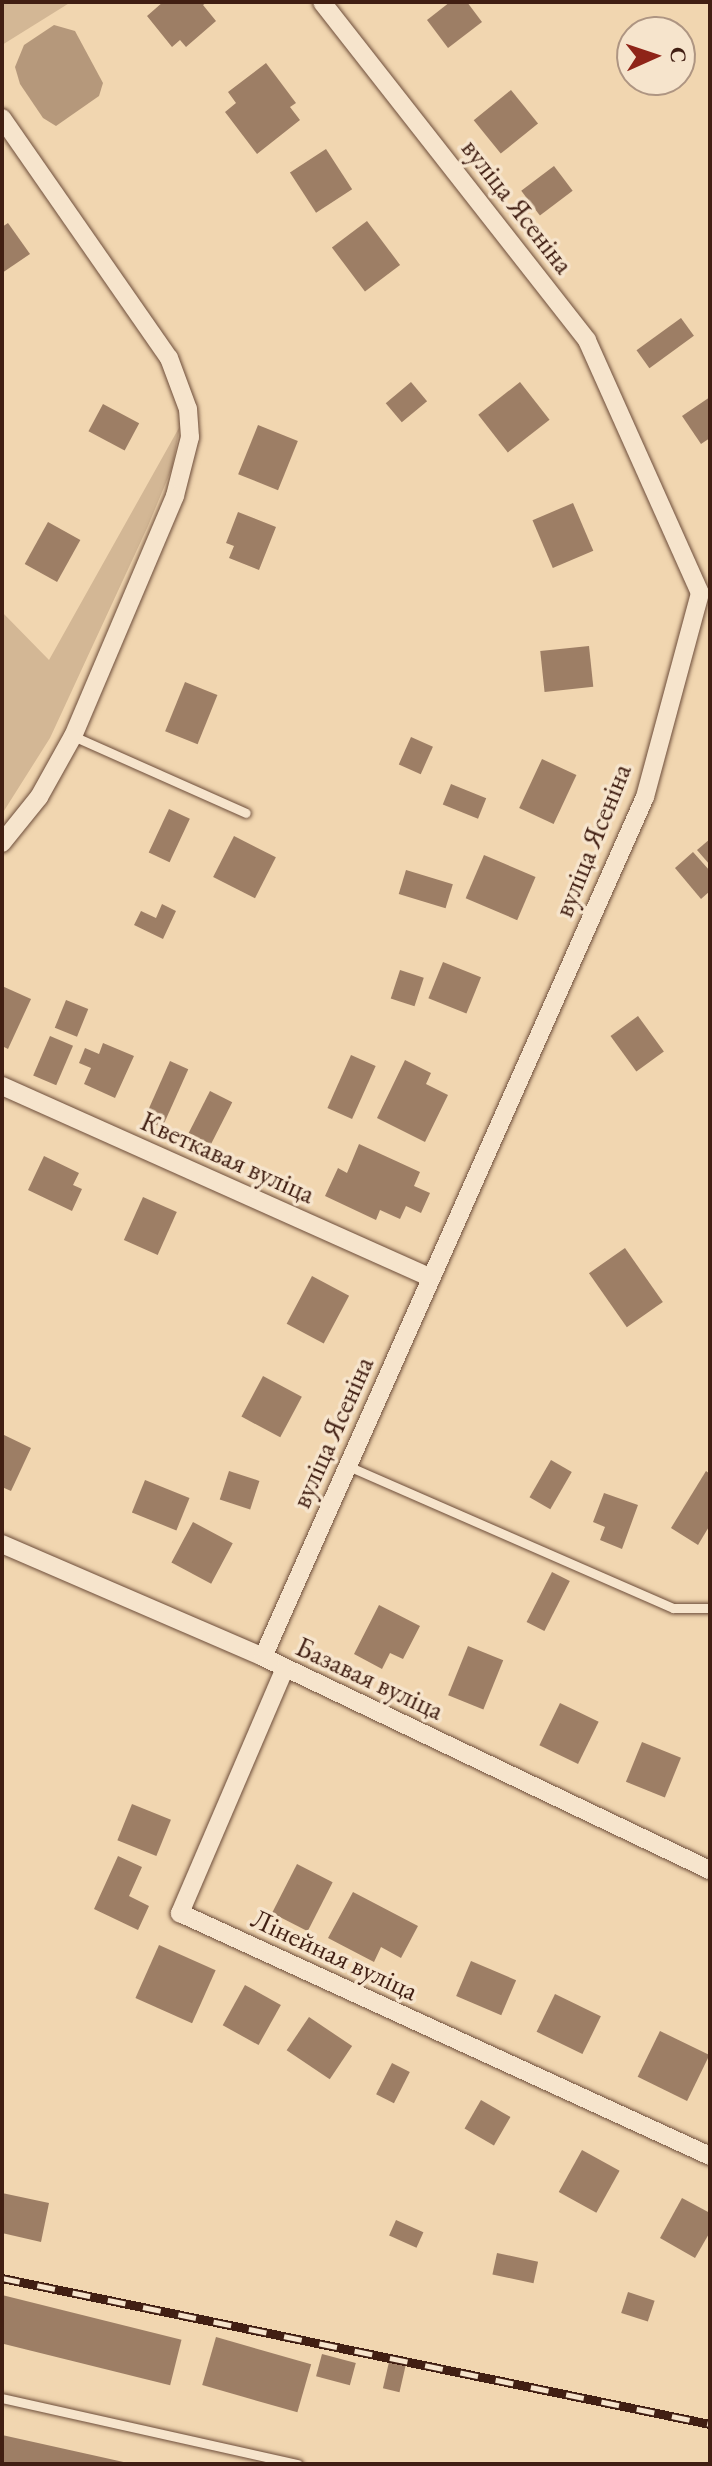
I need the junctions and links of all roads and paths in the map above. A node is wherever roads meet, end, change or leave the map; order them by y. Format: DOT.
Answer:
graph roads {
  1 [pos="322,2"];
  2 [pos="2,118"];
  3 [pos="73,736"];
  4 [pos="246,813"];
  5 [pos="2,843"];
  6 [pos="2,1086"];
  7 [pos="431,1278"];
  8 [pos="348,1466"];
  9 [pos="2,1544"];
  10 [pos="710,1608"];
  11 [pos="263,1657"];
  12 [pos="285,1668"];
  13 [pos="710,1870"];
  14 [pos="710,2156"];
  15 [pos="2,2398"];
  16 [pos="298,2464"];
  1 -- 7 [label="street, вуліца Ясеніна"];
  2 -- 3 [label="street"];
  3 -- 4 [label="lane"];
  3 -- 5 [label="street"];
  6 -- 7 [label="street, Кветкавая вуліца"];
  7 -- 8 [label="street, вуліца Ясеніна"];
  8 -- 10 [label="lane"];
  8 -- 11 [label="street, вуліца Ясеніна"];
  9 -- 11 [label="street, Базавая вуліца"];
  11 -- 12 [label="street, Базавая вуліца"];
  12 -- 13 [label="street, Базавая вуліца"];
  12 -- 14 [label="street, Лінейная вуліца"];
  15 -- 16 [label="lane"];
}
